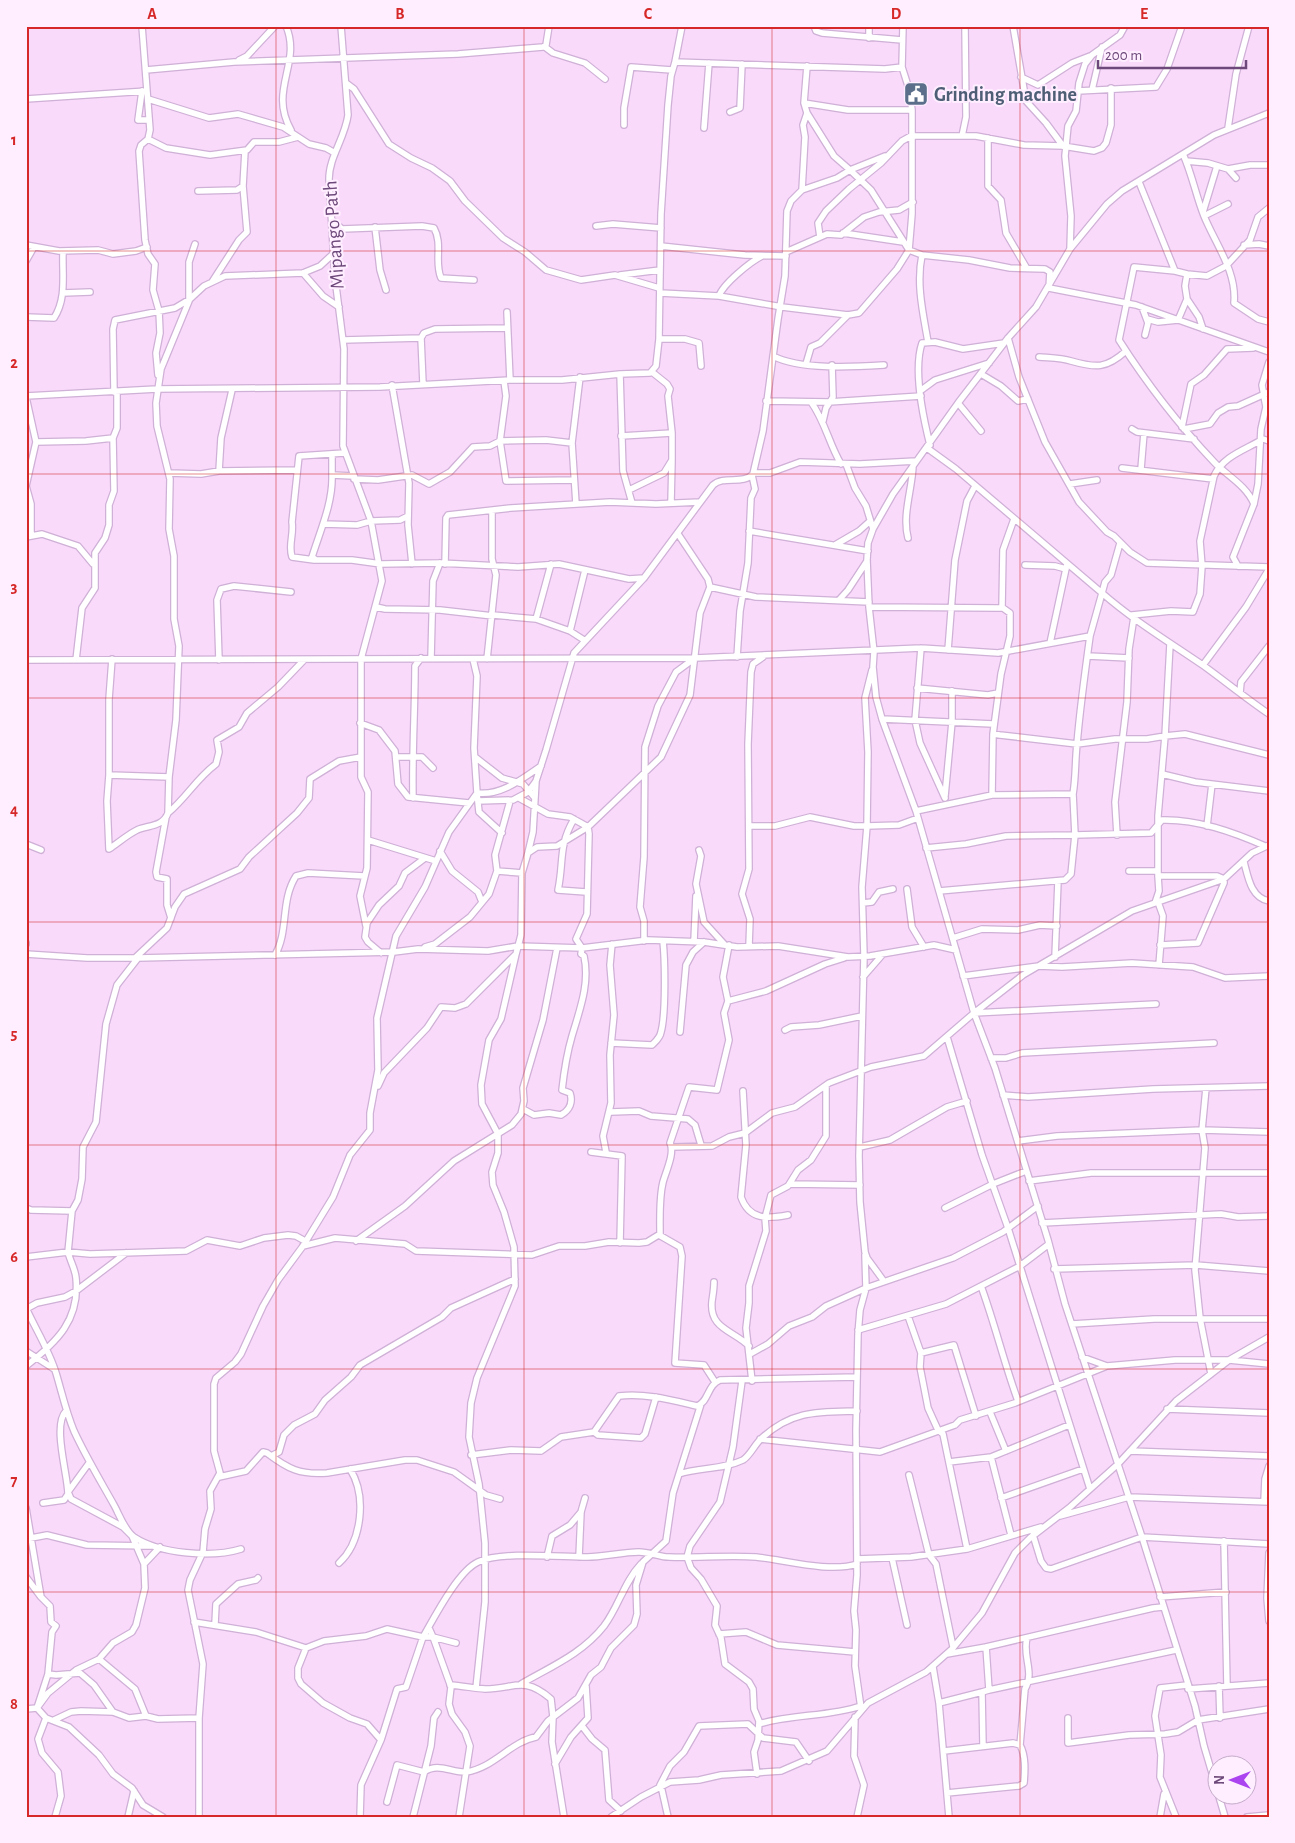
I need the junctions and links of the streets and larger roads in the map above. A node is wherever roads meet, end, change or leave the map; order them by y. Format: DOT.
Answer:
graph roads {
  1 [pos="142,26"];
  2 [pos="275,26"];
  3 [pos="286,26"];
  4 [pos="340,26"];
  5 [pos="549,26"];
  6 [pos="682,26"];
  7 [pos="814,26"];
  8 [pos="870,26"];
  9 [pos="903,26"];
  10 [pos="965,26"];
  11 [pos="1013,26"];
  12 [pos="1126,26"];
  13 [pos="1249,26"];
  14 [pos="1180,27"];
  15 [pos="869,38"];
  16 [pos="902,40"];
  17 [pos="545,47"];
  18 [pos="1102,47"];
  19 [pos="1092,55"];
  20 [pos="342,57"];
  21 [pos="291,60"];
  22 [pos="234,62"];
  23 [pos="675,62"];
  24 [pos="709,63"];
  25 [pos="742,64"];
  26 [pos="807,66"];
  27 [pos="902,67"];
  28 [pos="146,70"];
  29 [pos="672,70"];
  30 [pos="1021,77"];
  31 [pos="605,79"];
  32 [pos="346,84"];
  33 [pos="1111,88"];
  34 [pos="1092,90"];
  35 [pos="144,91"];
  36 [pos="1078,91"];
  37 [pos="26,99"];
  38 [pos="148,99"];
  39 [pos="804,103"];
  40 [pos="912,110"];
  41 [pos="730,112"];
  42 [pos="807,113"];
  43 [pos="1269,113"];
  44 [pos="148,120"];
  45 [pos="624,125"];
  46 [pos="704,128"];
  47 [pos="1228,128"];
  48 [pos="291,131"];
  49 [pos="911,136"];
  50 [pos="962,136"];
  51 [pos="298,137"];
  52 [pos="988,138"];
  53 [pos="148,139"];
  54 [pos="1064,146"];
  55 [pos="245,151"];
  56 [pos="335,153"];
  57 [pos="889,154"];
  58 [pos="1183,154"];
  59 [pos="1186,161"];
  60 [pos="1269,165"];
  61 [pos="1217,166"];
  62 [pos="1228,169"];
  63 [pos="850,170"];
  64 [pos="1236,178"];
  65 [pos="860,179"];
  66 [pos="1139,182"];
  67 [pos="243,186"];
  68 [pos="802,190"];
  69 [pos="198,191"];
  70 [pos="912,202"];
  71 [pos="1228,204"];
  72 [pos="1269,208"];
  73 [pos="883,211"];
  74 [pos="1204,214"];
  75 [pos="332,220"];
  76 [pos="596,226"];
  77 [pos="375,227"];
  78 [pos="661,228"];
  79 [pos="843,233"];
  80 [pos="820,237"];
  81 [pos="902,242"];
  82 [pos="195,244"];
  83 [pos="26,245"];
  84 [pos="1244,245"];
  85 [pos="1269,245"];
  86 [pos="661,246"];
  87 [pos="34,247"];
  88 [pos="146,247"];
  89 [pos="1070,249"];
  90 [pos="908,250"];
  91 [pos="63,252"];
  92 [pos="333,254"];
  93 [pos="786,254"];
  94 [pos="762,255"];
  95 [pos="922,256"];
  96 [pos="26,261"];
  97 [pos="1226,266"];
  98 [pos="1026,268"];
  99 [pos="660,270"];
  100 [pos="1175,271"];
  101 [pos="303,273"];
  102 [pos="1187,274"];
  103 [pos="615,276"];
  104 [pos="474,280"];
  105 [pos="211,283"];
  106 [pos="1049,288"];
  107 [pos="386,290"];
  108 [pos="660,291"];
  109 [pos="90,292"];
  110 [pos="63,293"];
  111 [pos="719,296"];
  112 [pos="190,299"];
  113 [pos="1188,299"];
  114 [pos="1128,304"];
  115 [pos="339,307"];
  116 [pos="782,307"];
  117 [pos="1142,308"];
  118 [pos="158,311"];
  119 [pos="507,312"];
  120 [pos="848,315"];
  121 [pos="26,317"];
  122 [pos="1147,319"];
  123 [pos="1178,320"];
  124 [pos="1269,322"];
  125 [pos="507,328"];
  126 [pos="1203,329"];
  127 [pos="1145,335"];
  128 [pos="421,338"];
  129 [pos="659,339"];
  130 [pos="343,340"];
  131 [pos="1006,340"];
  132 [pos="928,342"];
  133 [pos="1256,348"];
  134 [pos="1126,351"];
  135 [pos="1269,352"];
  136 [pos="773,356"];
  137 [pos="1039,357"];
  138 [pos="1269,362"];
  139 [pos="989,363"];
  140 [pos="806,364"];
  141 [pos="832,365"];
  142 [pos="884,365"];
  143 [pos="702,366"];
  144 [pos="652,372"];
  145 [pos="620,374"];
  146 [pos="981,374"];
  147 [pos="580,378"];
  148 [pos="158,380"];
  149 [pos="507,381"];
  150 [pos="423,384"];
  151 [pos="392,386"];
  152 [pos="342,388"];
  153 [pos="157,389"];
  154 [pos="232,390"];
  155 [pos="115,392"];
  156 [pos="1266,393"];
  157 [pos="921,394"];
  158 [pos="26,396"];
  159 [pos="1028,398"];
  160 [pos="766,401"];
  161 [pos="811,402"];
  162 [pos="831,402"];
  163 [pos="958,403"];
  164 [pos="823,422"];
  165 [pos="1132,428"];
  166 [pos="1183,428"];
  167 [pos="981,430"];
  168 [pos="672,433"];
  169 [pos="1144,433"];
  170 [pos="621,436"];
  171 [pos="114,438"];
  172 [pos="1194,439"];
  173 [pos="1261,440"];
  174 [pos="500,441"];
  175 [pos="1269,441"];
  176 [pos="36,442"];
  177 [pos="572,443"];
  178 [pos="928,446"];
  179 [pos="344,453"];
  180 [pos="332,455"];
  181 [pos="29,459"];
  182 [pos="672,461"];
  183 [pos="843,464"];
  184 [pos="914,464"];
  185 [pos="1218,467"];
  186 [pos="1122,468"];
  187 [pos="1141,469"];
  188 [pos="297,470"];
  189 [pos="219,471"];
  190 [pos="169,473"];
  191 [pos="753,474"];
  192 [pos="332,475"];
  193 [pos="407,475"];
  194 [pos="353,478"];
  195 [pos="1213,479"];
  196 [pos="574,480"];
  197 [pos="1098,480"];
  198 [pos="1070,484"];
  199 [pos="26,486"];
  200 [pos="976,486"];
  201 [pos="629,490"];
  202 [pos="671,502"];
  203 [pos="700,502"];
  204 [pos="632,503"];
  205 [pos="576,504"];
  206 [pos="1254,504"];
  207 [pos="492,511"];
  208 [pos="408,516"];
  209 [pos="1014,519"];
  210 [pos="371,520"];
  211 [pos="869,522"];
  212 [pos="323,524"];
  213 [pos="872,529"];
  214 [pos="749,531"];
  215 [pos="678,534"];
  216 [pos="29,537"];
  217 [pos="908,538"];
  218 [pos="1120,543"];
  219 [pos="835,545"];
  220 [pos="868,551"];
  221 [pos="316,560"];
  222 [pos="867,560"];
  223 [pos="94,564"];
  224 [pos="381,564"];
  225 [pos="412,564"];
  226 [pos="442,564"];
  227 [pos="551,564"];
  228 [pos="495,566"];
  229 [pos="1026,566"];
  230 [pos="1202,566"];
  231 [pos="1238,566"];
  232 [pos="1067,567"];
  233 [pos="1269,568"];
  234 [pos="585,570"];
  235 [pos="644,578"];
  236 [pos="710,587"];
  237 [pos="291,592"];
  238 [pos="1102,592"];
  239 [pos="744,595"];
  240 [pos="839,600"];
  241 [pos="869,604"];
  242 [pos="952,606"];
  243 [pos="376,607"];
  244 [pos="1002,608"];
  245 [pos="433,609"];
  246 [pos="1153,614"];
  247 [pos="493,616"];
  248 [pos="1132,616"];
  249 [pos="536,619"];
  250 [pos="1149,630"];
  251 [pos="570,631"];
  252 [pos="1090,636"];
  253 [pos="584,640"];
  254 [pos="1050,643"];
  255 [pos="1170,644"];
  256 [pos="1269,646"];
  257 [pos="921,648"];
  258 [pos="948,650"];
  259 [pos="874,652"];
  260 [pos="1005,653"];
  261 [pos="765,656"];
  262 [pos="1088,656"];
  263 [pos="737,657"];
  264 [pos="421,658"];
  265 [pos="431,658"];
  266 [pos="695,658"];
  267 [pos="1129,658"];
  268 [pos="112,659"];
  269 [pos="178,659"];
  270 [pos="361,659"];
  271 [pos="473,659"];
  272 [pos="487,659"];
  273 [pos="572,659"];
  274 [pos="26,660"];
  275 [pos="76,660"];
  276 [pos="219,660"];
  277 [pos="304,660"];
  278 [pos="1203,665"];
  279 [pos="873,667"];
  280 [pos="917,688"];
  281 [pos="952,692"];
  282 [pos="998,693"];
  283 [pos="1240,693"];
  284 [pos="1269,714"];
  285 [pos="882,719"];
  286 [pos="915,720"];
  287 [pos="952,722"];
  288 [pos="360,723"];
  289 [pos="993,724"];
  290 [pos="993,734"];
  291 [pos="1165,736"];
  292 [pos="1122,739"];
  293 [pos="1077,744"];
  294 [pos="1269,755"];
  295 [pos="361,757"];
  296 [pos="397,757"];
  297 [pos="414,757"];
  298 [pos="475,757"];
  299 [pos="541,766"];
  300 [pos="433,768"];
  301 [pos="1162,774"];
  302 [pos="109,775"];
  303 [pos="644,775"];
  304 [pos="169,777"];
  305 [pos="536,781"];
  306 [pos="519,782"];
  307 [pos="1212,784"];
  308 [pos="529,790"];
  309 [pos="1269,791"];
  310 [pos="477,792"];
  311 [pos="1073,794"];
  312 [pos="992,795"];
  313 [pos="534,797"];
  314 [pos="413,798"];
  315 [pos="519,798"];
  316 [pos="945,798"];
  317 [pos="478,801"];
  318 [pos="510,801"];
  319 [pos="469,803"];
  320 [pos="534,806"];
  321 [pos="943,806"];
  322 [pos="916,811"];
  323 [pos="167,815"];
  324 [pos="918,818"];
  325 [pos="574,820"];
  326 [pos="749,826"];
  327 [pos="867,826"];
  328 [pos="1157,826"];
  329 [pos="1207,826"];
  330 [pos="588,827"];
  331 [pos="502,833"];
  332 [pos="1075,835"];
  333 [pos="1117,835"];
  334 [pos="368,840"];
  335 [pos="562,843"];
  336 [pos="26,844"];
  337 [pos="1267,845"];
  338 [pos="926,848"];
  339 [pos="41,850"];
  340 [pos="699,850"];
  341 [pos="440,851"];
  342 [pos="528,853"];
  343 [pos="424,858"];
  344 [pos="436,860"];
  345 [pos="1244,862"];
  346 [pos="1129,871"];
  347 [pos="497,872"];
  348 [pos="522,873"];
  349 [pos="1158,874"];
  350 [pos="364,876"];
  351 [pos="1224,879"];
  352 [pos="1058,881"];
  353 [pos="892,889"];
  354 [pos="908,889"];
  355 [pos="939,891"];
  356 [pos="586,892"];
  357 [pos="697,895"];
  358 [pos="1269,901"];
  359 [pos="482,902"];
  360 [pos="1157,902"];
  361 [pos="863,903"];
  362 [pos="171,918"];
  363 [pos="366,926"];
  364 [pos="1056,926"];
  365 [pos="953,938"];
  366 [pos="644,941"];
  367 [pos="663,941"];
  368 [pos="694,941"];
  369 [pos="704,942"];
  370 [pos="612,944"];
  371 [pos="727,945"];
  372 [pos="1160,945"];
  373 [pos="518,946"];
  374 [pos="749,946"];
  375 [pos="557,948"];
  376 [pos="582,948"];
  377 [pos="924,948"];
  378 [pos="418,949"];
  379 [pos="956,950"];
  380 [pos="394,952"];
  381 [pos="381,953"];
  382 [pos="883,953"];
  383 [pos="26,954"];
  384 [pos="516,954"];
  385 [pos="275,955"];
  386 [pos="864,956"];
  387 [pos="848,957"];
  388 [pos="1055,957"];
  389 [pos="136,958"];
  390 [pos="1159,965"];
  391 [pos="1039,966"];
  392 [pos="963,976"];
  393 [pos="1269,976"];
  394 [pos="863,977"];
  395 [pos="728,1001"];
  396 [pos="1156,1004"];
  397 [pos="974,1013"];
  398 [pos="862,1016"];
  399 [pos="785,1030"];
  400 [pos="680,1032"];
  401 [pos="947,1037"];
  402 [pos="611,1043"];
  403 [pos="1214,1043"];
  404 [pos="991,1058"];
  405 [pos="860,1072"];
  406 [pos="826,1086"];
  407 [pos="1269,1086"];
  408 [pos="1206,1088"];
  409 [pos="743,1091"];
  410 [pos="374,1095"];
  411 [pos="1003,1095"];
  412 [pos="966,1101"];
  413 [pos="523,1109"];
  414 [pos="611,1112"];
  415 [pos="678,1120"];
  416 [pos="1202,1130"];
  417 [pos="1269,1132"];
  418 [pos="745,1133"];
  419 [pos="498,1134"];
  420 [pos="1018,1141"];
  421 [pos="700,1145"];
  422 [pos="672,1147"];
  423 [pos="860,1147"];
  424 [pos="591,1152"];
  425 [pos="606,1152"];
  426 [pos="1026,1171"];
  427 [pos="1269,1173"];
  428 [pos="1202,1174"];
  429 [pos="1030,1181"];
  430 [pos="790,1184"];
  431 [pos="993,1184"];
  432 [pos="860,1185"];
  433 [pos="1038,1206"];
  434 [pos="26,1208"];
  435 [pos="945,1208"];
  436 [pos="72,1211"];
  437 [pos="788,1215"];
  438 [pos="1199,1216"];
  439 [pos="1269,1216"];
  440 [pos="764,1218"];
  441 [pos="1042,1222"];
  442 [pos="1008,1228"];
  443 [pos="659,1235"];
  444 [pos="356,1241"];
  445 [pos="620,1242"];
  446 [pos="304,1244"];
  447 [pos="1049,1244"];
  448 [pos="68,1252"];
  449 [pos="865,1252"];
  450 [pos="126,1253"];
  451 [pos="514,1256"];
  452 [pos="26,1257"];
  453 [pos="1196,1265"];
  454 [pos="1020,1266"];
  455 [pos="1054,1269"];
  456 [pos="1269,1271"];
  457 [pos="515,1279"];
  458 [pos="884,1280"];
  459 [pos="714,1282"];
  460 [pos="981,1286"];
  461 [pos="866,1288"];
  462 [pos="76,1291"];
  463 [pos="26,1308"];
  464 [pos="908,1316"];
  465 [pos="1200,1318"];
  466 [pos="1269,1319"];
  467 [pos="1072,1324"];
  468 [pos="858,1330"];
  469 [pos="1269,1337"];
  470 [pos="749,1346"];
  471 [pos="47,1349"];
  472 [pos="26,1351"];
  473 [pos="750,1354"];
  474 [pos="921,1354"];
  475 [pos="1082,1357"];
  476 [pos="37,1358"];
  477 [pos="1208,1359"];
  478 [pos="1229,1360"];
  479 [pos="1269,1364"];
  480 [pos="26,1366"];
  481 [pos="1106,1366"];
  482 [pos="54,1369"];
  483 [pos="1087,1374"];
  484 [pos="1210,1374"];
  485 [pos="857,1377"];
  486 [pos="742,1381"];
  487 [pos="752,1381"];
  488 [pos="715,1382"];
  489 [pos="1056,1386"];
  490 [pos="656,1397"];
  491 [pos="1018,1402"];
  492 [pos="701,1404"];
  493 [pos="1168,1409"];
  494 [pos="857,1410"];
  495 [pos="66,1411"];
  496 [pos="990,1412"];
  497 [pos="1269,1413"];
  498 [pos="976,1416"];
  499 [pos="1069,1425"];
  500 [pos="938,1430"];
  501 [pos="594,1432"];
  502 [pos="760,1439"];
  503 [pos="856,1450"];
  504 [pos="1006,1451"];
  505 [pos="1130,1451"];
  506 [pos="271,1456"];
  507 [pos="472,1456"];
  508 [pos="1269,1456"];
  509 [pos="991,1457"];
  510 [pos="949,1462"];
  511 [pos="89,1463"];
  512 [pos="1118,1464"];
  513 [pos="726,1466"];
  514 [pos="1269,1466"];
  515 [pos="1083,1469"];
  516 [pos="350,1470"];
  517 [pos="678,1475"];
  518 [pos="909,1475"];
  519 [pos="219,1477"];
  520 [pos="1090,1488"];
  521 [pos="480,1489"];
  522 [pos="68,1492"];
  523 [pos="1129,1497"];
  524 [pos="584,1498"];
  525 [pos="1001,1498"];
  526 [pos="500,1499"];
  527 [pos="43,1502"];
  528 [pos="1266,1502"];
  529 [pos="26,1508"];
  530 [pos="581,1512"];
  531 [pos="1058,1517"];
  532 [pos="1044,1526"];
  533 [pos="1011,1535"];
  534 [pos="1033,1535"];
  535 [pos="132,1536"];
  536 [pos="1142,1537"];
  537 [pos="28,1539"];
  538 [pos="1224,1541"];
  539 [pos="1269,1544"];
  540 [pos="136,1546"];
  541 [pos="158,1546"];
  542 [pos="241,1549"];
  543 [pos="967,1549"];
  544 [pos="1269,1553"];
  545 [pos="203,1554"];
  546 [pos="652,1554"];
  547 [pos="929,1555"];
  548 [pos="546,1557"];
  549 [pos="579,1557"];
  550 [pos="687,1557"];
  551 [pos="892,1558"];
  552 [pos="484,1560"];
  553 [pos="857,1561"];
  554 [pos="643,1562"];
  555 [pos="144,1564"];
  556 [pos="339,1564"];
  557 [pos="26,1577"];
  558 [pos="258,1578"];
  559 [pos="1226,1592"];
  560 [pos="41,1597"];
  561 [pos="1160,1597"];
  562 [pos="1163,1607"];
  563 [pos="1269,1621"];
  564 [pos="194,1622"];
  565 [pos="215,1624"];
  566 [pos="908,1625"];
  567 [pos="428,1628"];
  568 [pos="719,1634"];
  569 [pos="423,1637"];
  570 [pos="433,1637"];
  571 [pos="1027,1638"];
  572 [pos="456,1643"];
  573 [pos="986,1647"];
  574 [pos="306,1648"];
  575 [pos="953,1648"];
  576 [pos="1176,1650"];
  577 [pos="855,1652"];
  578 [pos="947,1654"];
  579 [pos="99,1659"];
  580 [pos="933,1667"];
  581 [pos="73,1672"];
  582 [pos="48,1674"];
  583 [pos="1030,1682"];
  584 [pos="1269,1682"];
  585 [pos="520,1684"];
  586 [pos="450,1685"];
  587 [pos="586,1686"];
  588 [pos="1219,1686"];
  589 [pos="1227,1686"];
  590 [pos="1187,1687"];
  591 [pos="476,1688"];
  592 [pos="988,1690"];
  593 [pos="982,1692"];
  594 [pos="939,1703"];
  595 [pos="861,1707"];
  596 [pos="37,1708"];
  597 [pos="26,1709"];
  598 [pos="1269,1709"];
  599 [pos="113,1712"];
  600 [pos="438,1712"];
  601 [pos="146,1716"];
  602 [pos="855,1716"];
  603 [pos="46,1718"];
  604 [pos="199,1718"];
  605 [pos="554,1718"];
  606 [pos="1068,1718"];
  607 [pos="1220,1718"];
  608 [pos="54,1720"];
  609 [pos="1198,1720"];
  610 [pos="759,1724"];
  611 [pos="582,1726"];
  612 [pos="758,1733"];
  613 [pos="1156,1733"];
  614 [pos="381,1740"];
  615 [pos="1020,1745"];
  616 [pos="983,1746"];
  617 [pos="944,1751"];
  618 [pos="809,1761"];
  619 [pos="556,1764"];
  620 [pos="424,1772"];
  621 [pos="467,1772"];
  622 [pos="757,1774"];
  623 [pos="660,1787"];
  624 [pos="1164,1790"];
  625 [pos="134,1791"];
  626 [pos="947,1793"];
  627 [pos="387,1802"];
  628 [pos="621,1811"];
  629 [pos="1269,1815"];
  630 [pos="56,1817"];
  631 [pos="128,1817"];
  632 [pos="163,1817"];
  633 [pos="199,1817"];
  634 [pos="360,1817"];
  635 [pos="413,1817"];
  636 [pos="459,1817"];
  637 [pos="564,1817"];
  638 [pos="612,1817"];
  639 [pos="668,1817"];
  640 [pos="858,1817"];
  641 [pos="949,1817"];
  642 [pos="1160,1817"];
  643 [pos="1176,1817"];
  644 [pos="1225,1817"];
  645 [pos="1247,1817"];
  1 -- 28 [label="street"];
  2 -- 22 [label="street"];
  3 -- 21 [label="street"];
  4 -- 20 [label="street, Mipango Path"];
  5 -- 17 [label="street"];
  6 -- 23 [label="street"];
  7 -- 15 [label="street"];
  8 -- 15 [label="street"];
  9 -- 16 [label="street"];
  10 -- 50 [label="street"];
  11 -- 30 [label="street"];
  12 -- 18 [label="street"];
  13 -- 47 [label="street"];
  14 -- 33 [label="street"];
  15 -- 16 [label="street"];
  16 -- 27 [label="street"];
  17 -- 20 [label="street"];
  17 -- 31 [label="street"];
  18 -- 19 [label="street"];
  18 -- 34 [label="street"];
  19 -- 30 [label="street"];
  19 -- 36 [label="street"];
  20 -- 21 [label="street"];
  20 -- 32 [label="street, Mipango Path"];
  21 -- 22 [label="street"];
  21 -- 48 [label="street"];
  22 -- 28 [label="street"];
  23 -- 24 [label="street"];
  23 -- 29 [label="street"];
  24 -- 25 [label="street"];
  24 -- 46 [label="street"];
  25 -- 26 [label="street"];
  25 -- 41 [label="street"];
  26 -- 27 [label="street"];
  26 -- 39 [label="street"];
  27 -- 40 [label="street"];
  28 -- 35 [label="street"];
  29 -- 45 [label="street"];
  29 -- 78 [label="street"];
  30 -- 54 [label="street"];
  32 -- 56 [label="street, Mipango Path"];
  32 -- 103 [label="street"];
  33 -- 34 [label="street"];
  33 -- 54 [label="street"];
  34 -- 36 [label="street"];
  35 -- 37 [label="street"];
  35 -- 38 [label="street"];
  35 -- 44 [label="street"];
  36 -- 54 [label="street"];
  38 -- 44 [label="street"];
  38 -- 48 [label="street"];
  39 -- 40 [label="street"];
  39 -- 42 [label="street"];
  40 -- 49 [label="street"];
  42 -- 63 [label="street"];
  42 -- 68 [label="street"];
  43 -- 47 [label="street"];
  44 -- 53 [label="street"];
  47 -- 58 [label="street"];
  48 -- 51 [label="street"];
  49 -- 50 [label="street"];
  49 -- 57 [label="street"];
  49 -- 70 [label="street"];
  50 -- 52 [label="street"];
  51 -- 55 [label="street"];
  51 -- 56 [label="street"];
  52 -- 54 [label="street"];
  52 -- 98 [label="street"];
  53 -- 55 [label="street"];
  53 -- 88 [label="street"];
  54 -- 89 [label="street"];
  55 -- 67 [label="street"];
  56 -- 75 [label="street, Mipango Path"];
  57 -- 63 [label="street"];
  57 -- 65 [label="street"];
  58 -- 59 [label="street"];
  58 -- 66 [label="street"];
  59 -- 61 [label="street"];
  59 -- 74 [label="street"];
  60 -- 62 [label="street"];
  61 -- 62 [label="street"];
  61 -- 74 [label="street"];
  62 -- 64 [label="street"];
  63 -- 65 [label="street"];
  63 -- 68 [label="street"];
  65 -- 73 [label="street"];
  65 -- 80 [label="street"];
  66 -- 89 [label="street"];
  66 -- 100 [label="street"];
  67 -- 69 [label="street"];
  67 -- 105 [label="street"];
  68 -- 93 [label="street"];
  70 -- 73 [label="street"];
  70 -- 90 [label="street"];
  71 -- 74 [label="street"];
  72 -- 84 [label="street"];
  73 -- 79 [label="street"];
  73 -- 81 [label="street"];
  74 -- 97 [label="street"];
  75 -- 77 [label="street"];
  75 -- 92 [label="street, Mipango Path"];
  76 -- 78 [label="street"];
  77 -- 104 [label="street"];
  77 -- 107 [label="street"];
  78 -- 86 [label="street"];
  79 -- 80 [label="street"];
  79 -- 81 [label="street"];
  80 -- 93 [label="street"];
  81 -- 90 [label="street"];
  82 -- 112 [label="street"];
  83 -- 87 [label="street"];
  84 -- 85 [label="street"];
  84 -- 97 [label="street"];
  86 -- 94 [label="street"];
  86 -- 99 [label="street"];
  87 -- 91 [label="street"];
  87 -- 96 [label="street"];
  88 -- 91 [label="street"];
  88 -- 118 [label="street"];
  89 -- 106 [label="street"];
  90 -- 95 [label="street"];
  90 -- 120 [label="street"];
  91 -- 110 [label="street"];
  92 -- 101 [label="street"];
  92 -- 115 [label="street, Mipango Path"];
  93 -- 94 [label="street"];
  93 -- 116 [label="street"];
  94 -- 111 [label="street"];
  95 -- 98 [label="street"];
  95 -- 132 [label="street"];
  97 -- 102 [label="street"];
  97 -- 124 [label="street"];
  98 -- 106 [label="street"];
  99 -- 103 [label="street"];
  99 -- 108 [label="street"];
  100 -- 102 [label="street"];
  100 -- 114 [label="street"];
  101 -- 105 [label="street"];
  101 -- 115 [label="street"];
  102 -- 113 [label="street"];
  103 -- 108 [label="street"];
  105 -- 112 [label="street"];
  106 -- 114 [label="street"];
  106 -- 131 [label="street"];
  108 -- 111 [label="street"];
  108 -- 129 [label="street"];
  109 -- 110 [label="street"];
  110 -- 121 [label="street"];
  111 -- 116 [label="street"];
  112 -- 118 [label="street"];
  112 -- 148 [label="street"];
  113 -- 123 [label="street"];
  113 -- 126 [label="street"];
  114 -- 117 [label="street"];
  114 -- 134 [label="street"];
  115 -- 130 [label="street, Mipango Path"];
  116 -- 120 [label="street"];
  116 -- 136 [label="street"];
  117 -- 122 [label="street"];
  117 -- 123 [label="street"];
  118 -- 148 [label="street"];
  118 -- 155 [label="street"];
  119 -- 125 [label="street"];
  120 -- 140 [label="street"];
  122 -- 123 [label="street"];
  122 -- 127 [label="street"];
  123 -- 126 [label="street"];
  125 -- 128 [label="street"];
  125 -- 149 [label="street"];
  126 -- 133 [label="street"];
  128 -- 130 [label="street"];
  128 -- 150 [label="street"];
  129 -- 143 [label="street"];
  129 -- 144 [label="street"];
  130 -- 152 [label="street, Mipango Path"];
  131 -- 132 [label="street"];
  131 -- 139 [label="street"];
  131 -- 159 [label="street"];
  132 -- 157 [label="street"];
  133 -- 135 [label="street"];
  133 -- 166 [label="street"];
  134 -- 137 [label="street"];
  134 -- 166 [label="street"];
  136 -- 140 [label="street"];
  136 -- 160 [label="street"];
  138 -- 156 [label="street"];
  139 -- 146 [label="street"];
  139 -- 157 [label="street"];
  140 -- 141 [label="street"];
  141 -- 142 [label="street"];
  141 -- 162 [label="street"];
  144 -- 145 [label="street"];
  144 -- 168 [label="street"];
  145 -- 147 [label="street"];
  145 -- 170 [label="street"];
  146 -- 159 [label="street"];
  146 -- 163 [label="street"];
  147 -- 149 [label="street"];
  147 -- 177 [label="street"];
  148 -- 153 [label="street"];
  149 -- 150 [label="street"];
  149 -- 174 [label="street"];
  150 -- 151 [label="street"];
  151 -- 152 [label="street"];
  151 -- 193 [label="street"];
  152 -- 154 [label="street"];
  152 -- 179 [label="street, Mipango Path"];
  153 -- 154 [label="street"];
  153 -- 155 [label="street"];
  153 -- 190 [label="street"];
  154 -- 189 [label="street"];
  155 -- 158 [label="street"];
  155 -- 171 [label="street"];
  156 -- 166 [label="street"];
  156 -- 173 [label="street"];
  157 -- 162 [label="street"];
  157 -- 178 [label="street"];
  158 -- 176 [label="street"];
  159 -- 198 [label="street"];
  160 -- 161 [label="street"];
  160 -- 191 [label="street"];
  161 -- 162 [label="street"];
  161 -- 164 [label="street"];
  162 -- 164 [label="street"];
  163 -- 167 [label="street"];
  163 -- 178 [label="street"];
  164 -- 183 [label="street"];
  165 -- 169 [label="street"];
  166 -- 172 [label="street"];
  168 -- 170 [label="street"];
  168 -- 182 [label="street"];
  169 -- 172 [label="street"];
  169 -- 187 [label="street"];
  170 -- 201 [label="street"];
  171 -- 176 [label="street"];
  171 -- 223 [label="street"];
  172 -- 185 [label="street"];
  173 -- 175 [label="street"];
  173 -- 185 [label="street"];
  173 -- 206 [label="street"];
  174 -- 177 [label="street"];
  174 -- 193 [label="street"];
  174 -- 196 [label="street"];
  176 -- 181 [label="street"];
  177 -- 196 [label="street"];
  178 -- 184 [label="street"];
  178 -- 200 [label="street"];
  179 -- 180 [label="street"];
  179 -- 194 [label="street, Mipango Path"];
  180 -- 188 [label="street"];
  180 -- 192 [label="street"];
  181 -- 199 [label="street"];
  182 -- 201 [label="street"];
  182 -- 202 [label="street"];
  183 -- 184 [label="street"];
  183 -- 191 [label="street"];
  183 -- 211 [label="street"];
  184 -- 213 [label="street"];
  184 -- 217 [label="street"];
  185 -- 195 [label="street"];
  185 -- 206 [label="street"];
  186 -- 187 [label="street"];
  187 -- 195 [label="street"];
  188 -- 189 [label="street"];
  188 -- 221 [label="street"];
  189 -- 190 [label="street"];
  190 -- 269 [label="street"];
  191 -- 203 [label="street"];
  191 -- 214 [label="street"];
  192 -- 194 [label="street"];
  192 -- 212 [label="street"];
  193 -- 194 [label="street"];
  193 -- 208 [label="street"];
  194 -- 210 [label="street, Mipango Path"];
  195 -- 230 [label="street"];
  196 -- 205 [label="street"];
  197 -- 198 [label="street"];
  198 -- 218 [label="street"];
  199 -- 216 [label="street"];
  200 -- 209 [label="street"];
  200 -- 242 [label="street"];
  201 -- 204 [label="street"];
  202 -- 203 [label="street"];
  202 -- 204 [label="street"];
  203 -- 215 [label="street"];
  204 -- 205 [label="street"];
  205 -- 207 [label="street"];
  206 -- 231 [label="street"];
  207 -- 226 [label="street"];
  207 -- 228 [label="street"];
  208 -- 210 [label="street"];
  208 -- 225 [label="street"];
  209 -- 232 [label="street"];
  209 -- 244 [label="street"];
  210 -- 212 [label="street"];
  210 -- 224 [label="street, Mipango Path"];
  211 -- 213 [label="street"];
  211 -- 219 [label="street"];
  212 -- 221 [label="street"];
  213 -- 220 [label="street"];
  214 -- 219 [label="street"];
  214 -- 239 [label="street"];
  215 -- 235 [label="street"];
  215 -- 236 [label="street"];
  216 -- 223 [label="street"];
  218 -- 230 [label="street"];
  218 -- 238 [label="street"];
  219 -- 220 [label="street"];
  220 -- 222 [label="street"];
  221 -- 224 [label="street"];
  222 -- 240 [label="street"];
  222 -- 241 [label="street"];
  223 -- 275 [label="street"];
  224 -- 225 [label="street"];
  224 -- 243 [label="street, Mipango Path"];
  225 -- 226 [label="street"];
  226 -- 228 [label="street"];
  226 -- 245 [label="street"];
  227 -- 228 [label="street"];
  227 -- 234 [label="street"];
  227 -- 249 [label="street"];
  228 -- 247 [label="street"];
  229 -- 232 [label="street"];
  230 -- 231 [label="street"];
  230 -- 246 [label="street"];
  231 -- 233 [label="street"];
  232 -- 238 [label="street"];
  232 -- 254 [label="street"];
  233 -- 278 [label="street"];
  234 -- 235 [label="street"];
  234 -- 251 [label="street"];
  235 -- 253 [label="street"];
  236 -- 239 [label="street"];
  236 -- 266 [label="street"];
  237 -- 276 [label="street"];
  238 -- 248 [label="street"];
  238 -- 252 [label="street"];
  239 -- 240 [label="street"];
  239 -- 263 [label="street"];
  240 -- 241 [label="street"];
  241 -- 242 [label="street"];
  241 -- 259 [label="street"];
  242 -- 244 [label="street"];
  242 -- 258 [label="street"];
  243 -- 245 [label="street"];
  243 -- 270 [label="street, Mipango Path"];
  244 -- 260 [label="street"];
  245 -- 247 [label="street"];
  245 -- 265 [label="street"];
  246 -- 248 [label="street"];
  246 -- 250 [label="street"];
  247 -- 249 [label="street"];
  247 -- 272 [label="street"];
  248 -- 250 [label="street"];
  248 -- 267 [label="street"];
  249 -- 251 [label="street"];
  250 -- 255 [label="street"];
  251 -- 253 [label="street"];
  252 -- 254 [label="street"];
  252 -- 262 [label="street"];
  253 -- 273 [label="street"];
  254 -- 260 [label="street"];
  255 -- 278 [label="street"];
  255 -- 291 [label="street"];
  256 -- 283 [label="street"];
  257 -- 258 [label="street"];
  257 -- 259 [label="street"];
  257 -- 280 [label="street"];
  258 -- 260 [label="street"];
  259 -- 261 [label="street"];
  259 -- 279 [label="street"];
  260 -- 282 [label="street"];
  261 -- 263 [label="street"];
  261 -- 326 [label="street"];
  262 -- 267 [label="street"];
  262 -- 293 [label="street"];
  263 -- 266 [label="street"];
  264 -- 265 [label="street"];
  264 -- 270 [label="street"];
  264 -- 297 [label="street"];
  265 -- 271 [label="street"];
  266 -- 273 [label="street"];
  266 -- 303 [label="street"];
  266 -- 303 [label="street"];
  267 -- 292 [label="street"];
  268 -- 269 [label="street"];
  268 -- 275 [label="street"];
  268 -- 302 [label="street"];
  269 -- 276 [label="street"];
  269 -- 304 [label="street"];
  270 -- 277 [label="street"];
  270 -- 288 [label="street, Mipango Path"];
  271 -- 272 [label="street"];
  271 -- 298 [label="street"];
  272 -- 273 [label="street"];
  273 -- 299 [label="street"];
  274 -- 275 [label="street"];
  276 -- 277 [label="street"];
  277 -- 323 [label="street"];
  278 -- 283 [label="street"];
  279 -- 285 [label="street"];
  279 -- 327 [label="street"];
  280 -- 281 [label="street"];
  280 -- 286 [label="street"];
  281 -- 282 [label="street"];
  281 -- 287 [label="street"];
  282 -- 289 [label="street"];
  283 -- 284 [label="street"];
  285 -- 286 [label="street"];
  285 -- 322 [label="street"];
  286 -- 287 [label="street"];
  286 -- 316 [label="street"];
  287 -- 289 [label="street"];
  287 -- 316 [label="street"];
  288 -- 295 [label="street, Mipango Path"];
  288 -- 296 [label="street"];
  289 -- 290 [label="street"];
  290 -- 293 [label="street"];
  290 -- 312 [label="street"];
  291 -- 292 [label="street"];
  291 -- 294 [label="street"];
  291 -- 301 [label="street"];
  292 -- 293 [label="street"];
  292 -- 333 [label="street"];
  293 -- 311 [label="street"];
  295 -- 334 [label="street, Mipango Path"];
  295 -- 362 [label="street"];
  296 -- 297 [label="street"];
  296 -- 314 [label="street"];
  297 -- 300 [label="street"];
  297 -- 314 [label="street"];
  298 -- 306 [label="street"];
  298 -- 310 [label="street"];
  299 -- 305 [label="street"];
  299 -- 306 [label="street"];
  301 -- 307 [label="street"];
  301 -- 328 [label="street"];
  302 -- 304 [label="street"];
  302 -- 323 [label="street"];
  303 -- 330 [label="street"];
  303 -- 366 [label="street"];
  304 -- 323 [label="street"];
  305 -- 308 [label="street"];
  305 -- 313 [label="street"];
  306 -- 308 [label="street"];
  306 -- 310 [label="street"];
  307 -- 309 [label="street"];
  307 -- 329 [label="street"];
  308 -- 313 [label="street"];
  308 -- 315 [label="street"];
  310 -- 317 [label="street"];
  310 -- 319 [label="street"];
  311 -- 312 [label="street"];
  311 -- 332 [label="street"];
  312 -- 321 [label="street"];
  313 -- 320 [label="street"];
  314 -- 319 [label="street"];
  315 -- 318 [label="street"];
  315 -- 320 [label="street"];
  316 -- 321 [label="street"];
  317 -- 318 [label="street"];
  317 -- 331 [label="street"];
  318 -- 331 [label="street"];
  319 -- 341 [label="street"];
  320 -- 325 [label="street"];
  320 -- 342 [label="street"];
  321 -- 322 [label="street"];
  322 -- 324 [label="street"];
  323 -- 362 [label="street"];
  324 -- 327 [label="street"];
  324 -- 338 [label="street"];
  325 -- 330 [label="street"];
  325 -- 335 [label="street"];
  326 -- 327 [label="street"];
  326 -- 374 [label="street"];
  327 -- 361 [label="street"];
  328 -- 329 [label="street"];
  328 -- 333 [label="street"];
  328 -- 349 [label="street"];
  329 -- 337 [label="street"];
  330 -- 335 [label="street"];
  330 -- 356 [label="street"];
  331 -- 347 [label="street"];
  332 -- 333 [label="street"];
  332 -- 338 [label="street"];
  332 -- 352 [label="street"];
  334 -- 343 [label="street"];
  334 -- 350 [label="street, Mipango Path"];
  335 -- 342 [label="street"];
  335 -- 356 [label="street"];
  336 -- 339 [label="street"];
  337 -- 345 [label="street"];
  338 -- 355 [label="street"];
  340 -- 357 [label="street"];
  341 -- 344 [label="street"];
  341 -- 359 [label="street"];
  342 -- 348 [label="street"];
  343 -- 344 [label="street"];
  343 -- 363 [label="street"];
  344 -- 380 [label="street"];
  345 -- 351 [label="street"];
  345 -- 358 [label="street"];
  346 -- 349 [label="street"];
  347 -- 348 [label="street"];
  347 -- 359 [label="street"];
  348 -- 373 [label="street"];
  349 -- 351 [label="street"];
  349 -- 360 [label="street"];
  350 -- 363 [label="street, Mipango Path"];
  350 -- 385 [label="street"];
  351 -- 360 [label="street"];
  351 -- 372 [label="street"];
  352 -- 355 [label="street"];
  352 -- 364 [label="street"];
  353 -- 361 [label="street"];
  354 -- 377 [label="street"];
  355 -- 365 [label="street"];
  356 -- 376 [label="street"];
  357 -- 368 [label="street"];
  357 -- 371 [label="street"];
  359 -- 378 [label="street"];
  360 -- 372 [label="street"];
  360 -- 388 [label="street"];
  361 -- 386 [label="street"];
  362 -- 389 [label="street"];
  363 -- 381 [label="street, Mipango Path"];
  364 -- 365 [label="street"];
  364 -- 388 [label="street"];
  365 -- 379 [label="street"];
  366 -- 367 [label="street"];
  366 -- 370 [label="street"];
  367 -- 368 [label="street"];
  367 -- 402 [label="street"];
  368 -- 369 [label="street"];
  369 -- 371 [label="street"];
  369 -- 400 [label="street"];
  370 -- 376 [label="street"];
  370 -- 402 [label="street"];
  371 -- 374 [label="street"];
  371 -- 395 [label="street"];
  372 -- 390 [label="street"];
  373 -- 375 [label="street"];
  373 -- 378 [label="street"];
  373 -- 384 [label="street"];
  374 -- 387 [label="street"];
  375 -- 376 [label="street"];
  375 -- 413 [label="street"];
  376 -- 413 [label="street"];
  377 -- 379 [label="street"];
  377 -- 382 [label="street"];
  378 -- 380 [label="street"];
  379 -- 392 [label="street"];
  380 -- 381 [label="street"];
  380 -- 410 [label="street"];
  381 -- 385 [label="street"];
  382 -- 386 [label="street"];
  382 -- 394 [label="street"];
  383 -- 389 [label="street"];
  384 -- 410 [label="street"];
  384 -- 419 [label="street"];
  385 -- 389 [label="street"];
  386 -- 387 [label="street"];
  386 -- 394 [label="street"];
  387 -- 395 [label="street"];
  388 -- 391 [label="street"];
  389 -- 436 [label="street"];
  390 -- 391 [label="street"];
  390 -- 393 [label="street"];
  391 -- 392 [label="street"];
  391 -- 397 [label="street"];
  392 -- 397 [label="street"];
  394 -- 398 [label="street"];
  395 -- 415 [label="street"];
  396 -- 397 [label="street"];
  397 -- 401 [label="street"];
  397 -- 404 [label="street"];
  398 -- 399 [label="street"];
  398 -- 405 [label="street"];
  401 -- 405 [label="street"];
  401 -- 412 [label="street"];
  402 -- 414 [label="street"];
  403 -- 404 [label="street"];
  404 -- 411 [label="street"];
  405 -- 406 [label="street"];
  405 -- 423 [label="street"];
  406 -- 418 [label="street"];
  406 -- 430 [label="street"];
  407 -- 408 [label="street"];
  408 -- 411 [label="street"];
  408 -- 416 [label="street"];
  409 -- 418 [label="street"];
  410 -- 446 [label="street"];
  411 -- 420 [label="street"];
  412 -- 423 [label="street"];
  412 -- 431 [label="street"];
  413 -- 419 [label="street"];
  414 -- 415 [label="street"];
  414 -- 425 [label="street"];
  415 -- 421 [label="street"];
  415 -- 422 [label="street"];
  416 -- 417 [label="street"];
  416 -- 420 [label="street"];
  416 -- 428 [label="street"];
  418 -- 421 [label="street"];
  418 -- 440 [label="street"];
  419 -- 444 [label="street"];
  419 -- 451 [label="street"];
  420 -- 426 [label="street"];
  421 -- 422 [label="street"];
  422 -- 443 [label="street"];
  423 -- 432 [label="street"];
  424 -- 425 [label="street"];
  425 -- 445 [label="street"];
  426 -- 429 [label="street"];
  426 -- 431 [label="street"];
  427 -- 428 [label="street"];
  428 -- 429 [label="street"];
  428 -- 438 [label="street"];
  429 -- 433 [label="street"];
  430 -- 432 [label="street"];
  430 -- 440 [label="street"];
  431 -- 435 [label="street"];
  431 -- 442 [label="street"];
  432 -- 449 [label="street"];
  433 -- 441 [label="street"];
  433 -- 442 [label="street"];
  434 -- 436 [label="street"];
  436 -- 448 [label="street"];
  437 -- 440 [label="street"];
  438 -- 439 [label="street"];
  438 -- 441 [label="street"];
  438 -- 453 [label="street"];
  440 -- 470 [label="street"];
  441 -- 447 [label="street"];
  442 -- 454 [label="street"];
  442 -- 458 [label="street"];
  443 -- 445 [label="street"];
  443 -- 488 [label="street"];
  444 -- 446 [label="street"];
  444 -- 451 [label="street"];
  445 -- 451 [label="street"];
  446 -- 450 [label="street"];
  446 -- 519 [label="street"];
  447 -- 454 [label="street"];
  447 -- 455 [label="street"];
  448 -- 450 [label="street"];
  448 -- 452 [label="street"];
  448 -- 462 [label="street"];
  449 -- 458 [label="street"];
  449 -- 461 [label="street"];
  450 -- 462 [label="street"];
  451 -- 457 [label="street"];
  453 -- 455 [label="street"];
  453 -- 456 [label="street"];
  453 -- 465 [label="street"];
  454 -- 460 [label="street"];
  454 -- 489 [label="street"];
  455 -- 467 [label="street"];
  457 -- 506 [label="street"];
  457 -- 507 [label="street"];
  458 -- 461 [label="street"];
  459 -- 470 [label="street"];
  460 -- 464 [label="street"];
  460 -- 491 [label="street"];
  461 -- 468 [label="street"];
  461 -- 473 [label="street"];
  462 -- 463 [label="street"];
  462 -- 471 [label="street"];
  463 -- 471 [label="street"];
  464 -- 468 [label="street"];
  464 -- 474 [label="street"];
  465 -- 466 [label="street"];
  465 -- 467 [label="street"];
  465 -- 477 [label="street"];
  467 -- 475 [label="street"];
  468 -- 485 [label="street"];
  469 -- 478 [label="street"];
  470 -- 473 [label="street"];
  471 -- 476 [label="street"];
  471 -- 482 [label="street"];
  472 -- 476 [label="street"];
  473 -- 487 [label="street"];
  474 -- 498 [label="street"];
  474 -- 500 [label="street"];
  475 -- 481 [label="street"];
  475 -- 483 [label="street"];
  476 -- 480 [label="street"];
  476 -- 482 [label="street"];
  477 -- 478 [label="street"];
  477 -- 481 [label="street"];
  477 -- 484 [label="street"];
  478 -- 479 [label="street"];
  478 -- 484 [label="street"];
  481 -- 483 [label="street"];
  482 -- 495 [label="street"];
  483 -- 489 [label="street"];
  483 -- 512 [label="street"];
  484 -- 493 [label="street"];
  485 -- 487 [label="street"];
  485 -- 494 [label="street"];
  486 -- 487 [label="street"];
  486 -- 488 [label="street"];
  486 -- 513 [label="street"];
  488 -- 492 [label="street"];
  489 -- 491 [label="street"];
  489 -- 499 [label="street"];
  490 -- 492 [label="street"];
  490 -- 501 [label="street"];
  490 -- 501 [label="street"];
  491 -- 496 [label="street"];
  492 -- 517 [label="street"];
  493 -- 497 [label="street"];
  493 -- 505 [label="street"];
  494 -- 502 [label="street"];
  494 -- 503 [label="street"];
  495 -- 511 [label="street"];
  495 -- 522 [label="street"];
  496 -- 498 [label="street"];
  496 -- 504 [label="street"];
  498 -- 500 [label="street"];
  499 -- 504 [label="street"];
  499 -- 515 [label="street"];
  500 -- 503 [label="street"];
  500 -- 510 [label="street"];
  501 -- 507 [label="street"];
  502 -- 503 [label="street"];
  502 -- 513 [label="street"];
  503 -- 553 [label="street"];
  504 -- 509 [label="street"];
  505 -- 508 [label="street"];
  505 -- 512 [label="street"];
  506 -- 516 [label="street"];
  506 -- 519 [label="street"];
  507 -- 521 [label="street"];
  509 -- 510 [label="street"];
  509 -- 525 [label="street"];
  510 -- 543 [label="street"];
  511 -- 522 [label="street"];
  511 -- 535 [label="street"];
  512 -- 520 [label="street"];
  512 -- 523 [label="street"];
  513 -- 517 [label="street"];
  513 -- 550 [label="street"];
  514 -- 528 [label="street"];
  515 -- 520 [label="street"];
  515 -- 525 [label="street"];
  516 -- 521 [label="street"];
  516 -- 556 [label="street"];
  517 -- 546 [label="street"];
  518 -- 547 [label="street"];
  519 -- 545 [label="street"];
  520 -- 531 [label="street"];
  521 -- 526 [label="street"];
  521 -- 552 [label="street"];
  522 -- 527 [label="street"];
  522 -- 535 [label="street"];
  523 -- 528 [label="street"];
  523 -- 531 [label="street"];
  523 -- 536 [label="street"];
  524 -- 530 [label="street"];
  525 -- 533 [label="street"];
  529 -- 537 [label="street"];
  530 -- 548 [label="street"];
  530 -- 549 [label="street"];
  531 -- 532 [label="street"];
  532 -- 533 [label="street"];
  532 -- 534 [label="street"];
  533 -- 543 [label="street"];
  534 -- 536 [label="street"];
  534 -- 575 [label="street"];
  535 -- 540 [label="street"];
  535 -- 541 [label="street"];
  536 -- 538 [label="street"];
  536 -- 561 [label="street"];
  537 -- 540 [label="street"];
  537 -- 560 [label="street"];
  538 -- 539 [label="street"];
  538 -- 559 [label="street"];
  540 -- 541 [label="street"];
  540 -- 555 [label="street"];
  541 -- 545 [label="street"];
  541 -- 555 [label="street"];
  542 -- 545 [label="street"];
  543 -- 547 [label="street"];
  544 -- 563 [label="street"];
  545 -- 564 [label="street"];
  546 -- 549 [label="street"];
  546 -- 550 [label="street"];
  546 -- 554 [label="street"];
  547 -- 551 [label="street"];
  547 -- 575 [label="street"];
  548 -- 549 [label="street"];
  548 -- 552 [label="street"];
  550 -- 553 [label="street"];
  550 -- 568 [label="street"];
  551 -- 553 [label="street"];
  551 -- 566 [label="street"];
  552 -- 567 [label="street"];
  552 -- 591 [label="street"];
  553 -- 577 [label="street"];
  554 -- 585 [label="street"];
  554 -- 587 [label="street"];
  555 -- 579 [label="street"];
  557 -- 560 [label="street"];
  558 -- 565 [label="street"];
  559 -- 561 [label="street"];
  559 -- 589 [label="street"];
  560 -- 582 [label="street"];
  561 -- 562 [label="street"];
  562 -- 571 [label="street"];
  562 -- 576 [label="street"];
  564 -- 565 [label="street"];
  564 -- 604 [label="street"];
  565 -- 574 [label="street"];
  567 -- 569 [label="street"];
  567 -- 570 [label="street"];
  568 -- 577 [label="street"];
  568 -- 610 [label="street"];
  569 -- 570 [label="street"];
  569 -- 574 [label="street"];
  569 -- 614 [label="street"];
  570 -- 572 [label="street"];
  570 -- 586 [label="street"];
  571 -- 573 [label="street"];
  571 -- 583 [label="street"];
  573 -- 578 [label="street"];
  573 -- 592 [label="street"];
  574 -- 614 [label="street"];
  575 -- 578 [label="street"];
  576 -- 583 [label="street"];
  576 -- 590 [label="street"];
  577 -- 595 [label="street"];
  578 -- 580 [label="street"];
  579 -- 581 [label="street"];
  579 -- 601 [label="street"];
  580 -- 594 [label="street"];
  580 -- 595 [label="street"];
  581 -- 582 [label="street"];
  581 -- 596 [label="street"];
  581 -- 599 [label="street"];
  582 -- 596 [label="street"];
  583 -- 592 [label="street"];
  583 -- 615 [label="street"];
  584 -- 589 [label="street"];
  585 -- 591 [label="street"];
  585 -- 605 [label="street"];
  586 -- 591 [label="street"];
  586 -- 621 [label="street"];
  587 -- 605 [label="street"];
  587 -- 611 [label="street"];
  588 -- 589 [label="street"];
  588 -- 590 [label="street"];
  588 -- 607 [label="street"];
  590 -- 609 [label="street"];
  590 -- 613 [label="street"];
  592 -- 593 [label="street"];
  593 -- 594 [label="street"];
  593 -- 616 [label="street"];
  594 -- 617 [label="street"];
  595 -- 602 [label="street"];
  595 -- 610 [label="street"];
  596 -- 597 [label="street"];
  596 -- 603 [label="street"];
  598 -- 607 [label="street"];
  599 -- 601 [label="street"];
  599 -- 608 [label="street"];
  600 -- 620 [label="street"];
  601 -- 604 [label="street"];
  602 -- 618 [label="street"];
  602 -- 640 [label="street"];
  603 -- 608 [label="street"];
  603 -- 630 [label="street"];
  604 -- 633 [label="street"];
  605 -- 619 [label="street"];
  605 -- 621 [label="street"];
  606 -- 613 [label="street"];
  607 -- 609 [label="street"];
  608 -- 625 [label="street"];
  609 -- 613 [label="street"];
  609 -- 644 [label="street"];
  610 -- 612 [label="street"];
  611 -- 619 [label="street"];
  611 -- 628 [label="street"];
  612 -- 618 [label="street"];
  612 -- 622 [label="street"];
  612 -- 623 [label="street"];
  613 -- 624 [label="street"];
  614 -- 634 [label="street"];
  615 -- 616 [label="street"];
  615 -- 626 [label="street"];
  616 -- 617 [label="street"];
  617 -- 626 [label="street"];
  618 -- 622 [label="street"];
  619 -- 637 [label="street"];
  620 -- 621 [label="street"];
  620 -- 627 [label="street"];
  620 -- 635 [label="street"];
  621 -- 636 [label="street"];
  622 -- 623 [label="street"];
  623 -- 628 [label="street"];
  623 -- 639 [label="street"];
  624 -- 642 [label="street"];
  624 -- 643 [label="street"];
  625 -- 631 [label="street"];
  625 -- 632 [label="street"];
  626 -- 641 [label="street"];
  628 -- 638 [label="street"];
  629 -- 645 [label="street"];
}
